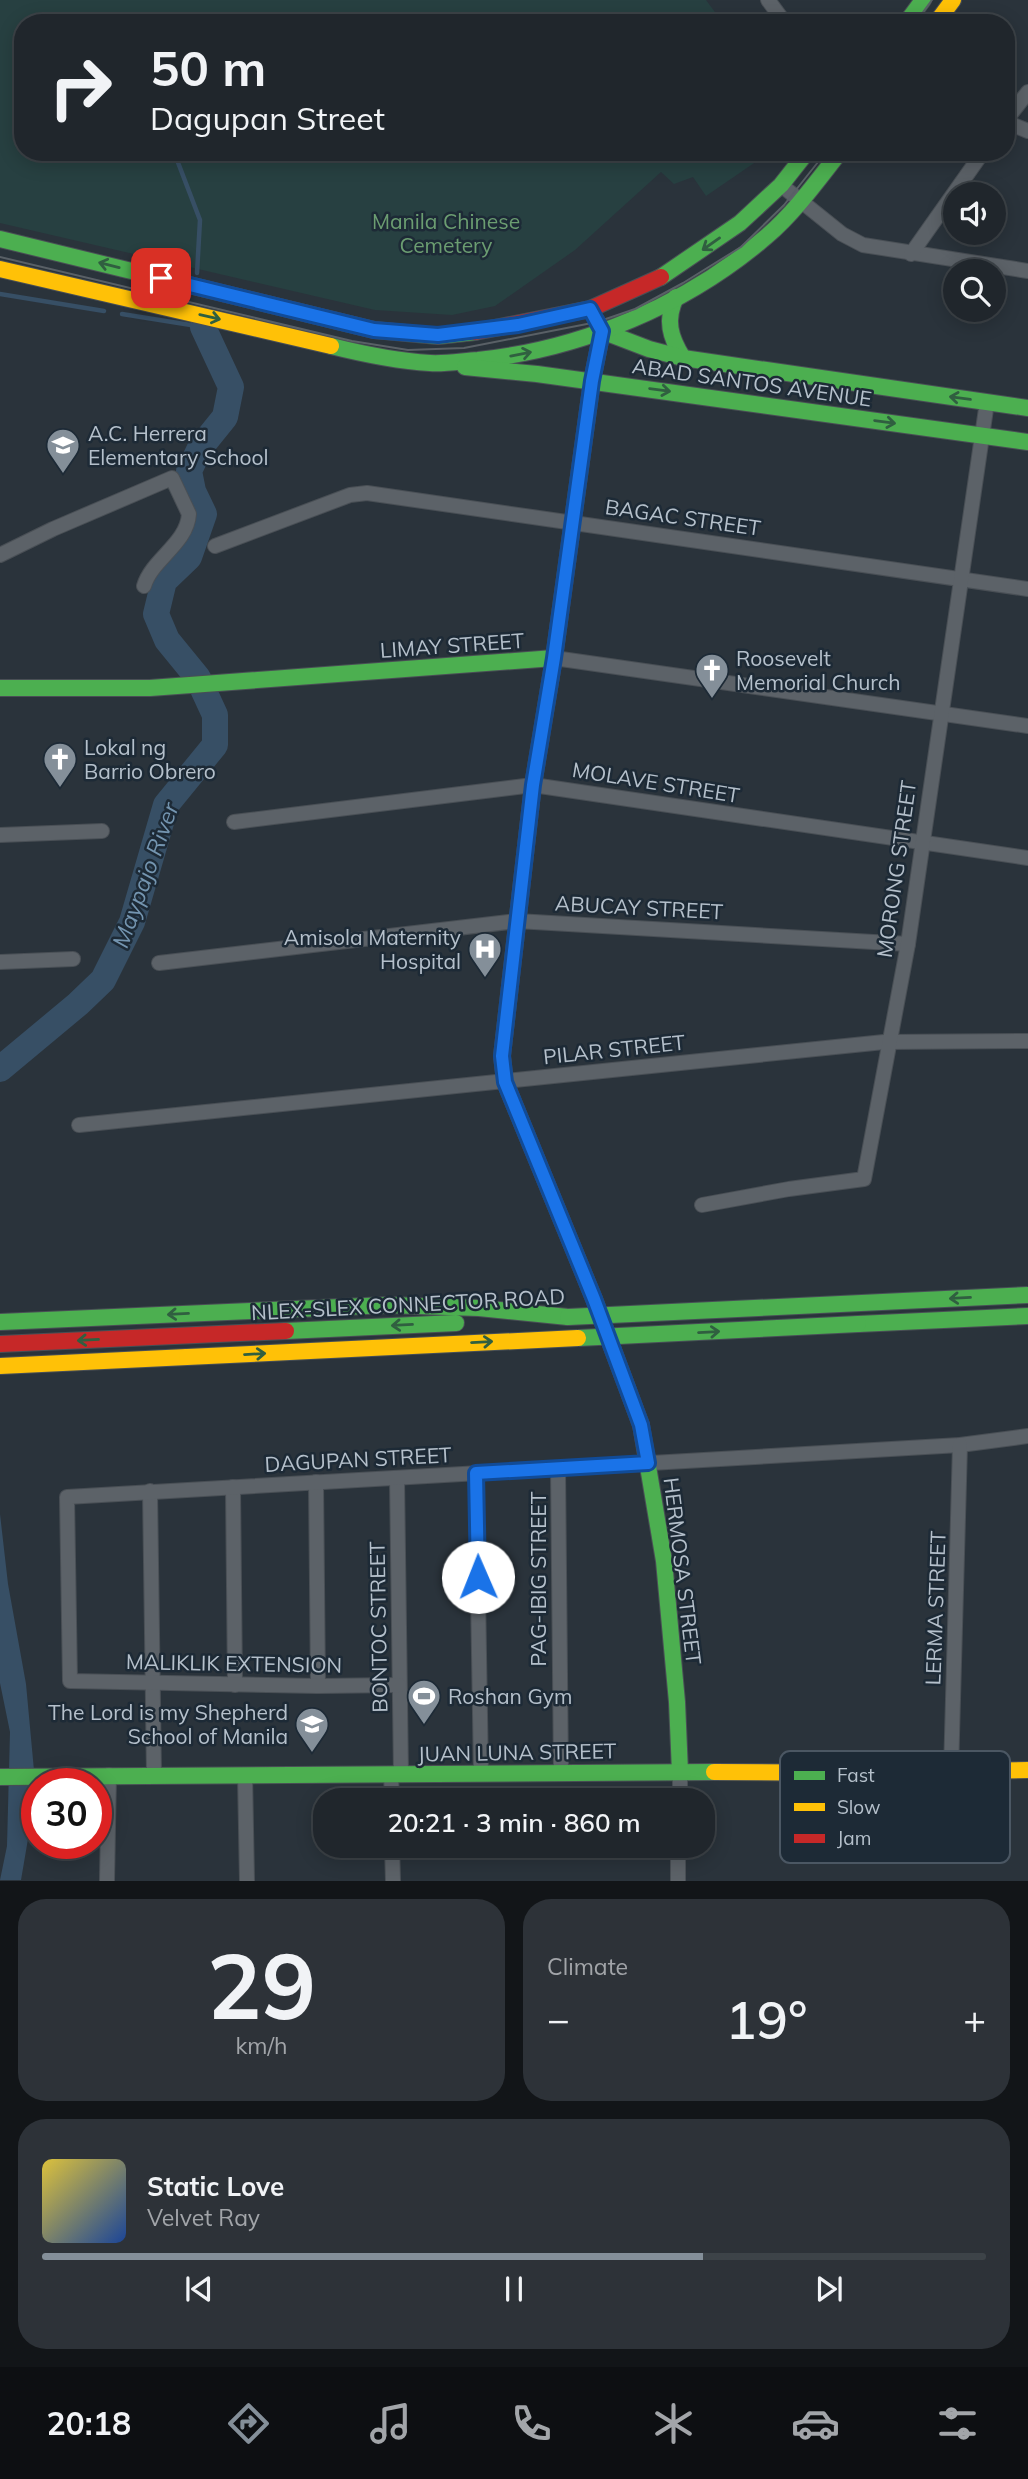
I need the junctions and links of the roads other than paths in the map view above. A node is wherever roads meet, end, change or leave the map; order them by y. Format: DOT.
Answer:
graph roads {
  1 [pos="1028,92"];
  2 [pos="1015,109"];
  3 [pos="800,161"];
  4 [pos="833,161"];
  5 [pos="977,161"];
  6 [pos="781,185"];
  7 [pos="802,203"];
  8 [pos="0,239"];
  9 [pos="911,254"];
  10 [pos="0,269"];
  11 [pos="1028,271"];
  12 [pos="676,297"];
  13 [pos="590,309"];
  14 [pos="602,331"];
  15 [pos="683,358"];
  16 [pos="429,363"];
  17 [pos="592,381"];
  18 [pos="987,402"];
  19 [pos="1028,408"];
  20 [pos="982,436"];
  21 [pos="1028,442"];
  22 [pos="573,522"];
  23 [pos="215,545"];
  24 [pos="0,555"];
  25 [pos="960,580"];
  26 [pos="144,586"];
  27 [pos="1028,589"];
  28 [pos="554,658"];
  29 [pos="0,688"];
  30 [pos="940,713"];
  31 [pos="1028,726"];
  32 [pos="533,785"];
  33 [pos="234,822"];
  34 [pos="102,831"];
  35 [pos="0,835"];
  36 [pos="921,843"];
  37 [pos="1028,859"];
  38 [pos="517,921"];
  39 [pos="908,944"];
  40 [pos="73,959"];
  41 [pos="0,962"];
  42 [pos="159,963"];
  43 [pos="1028,1041"];
  44 [pos="890,1042"];
  45 [pos="505,1082"];
  46 [pos="79,1125"];
  47 [pos="702,1205"];
  48 [pos="1028,1295"];
  49 [pos="1028,1316"];
  50 [pos="568,1317"];
  51 [pos="0,1322"];
  52 [pos="0,1344"];
  53 [pos="0,1366"];
  54 [pos="1028,1436"];
  55 [pos="960,1445"];
  56 [pos="648,1463"];
  57 [pos="558,1468"];
  58 [pos="476,1473"];
  59 [pos="397,1478"];
  60 [pos="316,1482"];
  61 [pos="233,1487"];
  62 [pos="150,1491"];
  63 [pos="70,1681"];
  64 [pos="152,1683"];
  65 [pos="235,1685"];
  66 [pos="399,1685"];
  67 [pos="318,1686"];
  68 [pos="952,1751"];
  69 [pos="1010,1770"];
  70 [pos="1028,1770"];
  71 [pos="680,1772"];
  72 [pos="780,1772"];
  73 [pos="561,1773"];
  74 [pos="245,1774"];
  75 [pos="396,1774"];
  76 [pos="481,1774"];
  77 [pos="112,1775"];
  78 [pos="154,1775"];
  79 [pos="3,1777"];
  80 [pos="21,1777"];
  81 [pos="393,1788"];
  82 [pos="680,1788"];
  83 [pos="392,1858"];
  84 [pos="678,1858"];
  85 [pos="107,1859"];
  86 [pos="107,1881"];
  87 [pos="247,1881"];
  88 [pos="393,1881"];
  89 [pos="678,1881"];
  1 -- 2 [label="street"];
  3 -- 6 [label="main road"];
  4 -- 7 [label="main road"];
  5 -- 9 [label="street"];
  6 -- 7 [label="street"];
  6 -- 13 [label="main road, one-way"];
  7 -- 9 [label="street"];
  7 -- 12 [label="main road"];
  13 -- 8 [label="main road, one-way"];
  9 -- 11 [label="street"];
  10 -- 16 [label="main road, one-way"];
  12 -- 14 [label="main road"];
  12 -- 15 [label="main road"];
  13 -- 14 [label="main road"];
  14 -- 15 [label="main road, ABAD SANTOS AVENUE"];
  16 -- 14 [label="main road, one-way"];
  14 -- 17 [label="main road, HERMOSA STREET"];
  18 -- 15 [label="main road, ABAD SANTOS AVENUE, one-way"];
  16 -- 17 [label="main road, ABAD SANTOS AVENUE"];
  17 -- 20 [label="main road, ABAD SANTOS AVENUE, one-way"];
  17 -- 22 [label="main road, HERMOSA STREET"];
  18 -- 19 [label="main road, ABAD SANTOS AVENUE"];
  18 -- 20 [label="street, MORONG STREET"];
  20 -- 21 [label="main road, ABAD SANTOS AVENUE"];
  20 -- 25 [label="street, MORONG STREET"];
  22 -- 23 [label="street, BAGAC STREET"];
  22 -- 25 [label="street, BAGAC STREET"];
  22 -- 28 [label="main road, HERMOSA STREET"];
  24 -- 26 [label="street"];
  25 -- 27 [label="street, BAGAC STREET"];
  25 -- 30 [label="street, MORONG STREET"];
  28 -- 29 [label="main road, LIMAY STREET"];
  28 -- 30 [label="street, LIMAY STREET"];
  28 -- 32 [label="main road, HERMOSA STREET"];
  30 -- 31 [label="street, LIMAY STREET"];
  30 -- 36 [label="street, MORONG STREET"];
  32 -- 33 [label="street, MOLAVE STREET"];
  32 -- 36 [label="street, MOLAVE STREET"];
  32 -- 38 [label="main road, HERMOSA STREET"];
  34 -- 35 [label="street"];
  36 -- 37 [label="street, MOLAVE STREET"];
  36 -- 39 [label="street, MORONG STREET"];
  38 -- 39 [label="street, ABUCAY STREET"];
  38 -- 42 [label="street, ABUCAY STREET"];
  38 -- 45 [label="main road, HERMOSA STREET"];
  39 -- 44 [label="street, MORONG STREET"];
  40 -- 41 [label="street"];
  43 -- 44 [label="street, PILAR STREET"];
  44 -- 45 [label="street, PILAR STREET"];
  44 -- 47 [label="street, MORONG STREET"];
  45 -- 46 [label="street, PILAR STREET"];
  45 -- 56 [label="main road, HERMOSA STREET"];
  48 -- 50 [label="main road, NLEX-SLEX CONNECTOR ROAD, one-way, bridge"];
  53 -- 49 [label="main road, NLEX-SLEX CONNECTOR ROAD, one-way, bridge"];
  50 -- 51 [label="main road, one-way"];
  50 -- 52 [label="main road, NLEX-SLEX CONNECTOR ROAD, one-way"];
  54 -- 55 [label="street, DAGUPAN STREET"];
  55 -- 56 [label="street, DAGUPAN STREET"];
  55 -- 68 [label="street, LERMA STREET"];
  56 -- 57 [label="street, DAGUPAN STREET"];
  56 -- 71 [label="main road, HERMOSA STREET"];
  57 -- 58 [label="street, DAGUPAN STREET"];
  57 -- 73 [label="street, PAG-IBIG STREET"];
  58 -- 59 [label="street, DAGUPAN STREET"];
  58 -- 76 [label="street"];
  59 -- 60 [label="street, DAGUPAN STREET"];
  59 -- 66 [label="street, BONTOC STREET"];
  60 -- 61 [label="street, DAGUPAN STREET"];
  60 -- 67 [label="street"];
  61 -- 62 [label="street, DAGUPAN STREET"];
  61 -- 65 [label="street"];
  62 -- 63 [label="street, DAGUPAN STREET"];
  62 -- 64 [label="street"];
  63 -- 64 [label="street, MALIKLIK EXTENSION"];
  64 -- 65 [label="street, MALIKLIK EXTENSION"];
  64 -- 78 [label="street"];
  65 -- 67 [label="street, MALIKLIK EXTENSION"];
  66 -- 67 [label="street, MALIKLIK EXTENSION"];
  66 -- 75 [label="street, BONTOC STREET"];
  69 -- 70 [label="main road, JUAN LUNA STREET"];
  71 -- 72 [label="main road, JUAN LUNA STREET"];
  71 -- 73 [label="main road, JUAN LUNA STREET"];
  71 -- 82 [label="street, HERMOSA STREET"];
  73 -- 76 [label="main road, JUAN LUNA STREET"];
  74 -- 75 [label="main road, JUAN LUNA STREET"];
  74 -- 78 [label="main road, JUAN LUNA STREET"];
  74 -- 87 [label="street"];
  75 -- 76 [label="main road, JUAN LUNA STREET"];
  75 -- 81 [label="street, BONTOC STREET"];
  77 -- 78 [label="main road, JUAN LUNA STREET"];
  79 -- 80 [label="main road, JUAN LUNA STREET"];
  83 -- 88 [label="street"];
  84 -- 89 [label="street"];
  85 -- 86 [label="street"];
}
